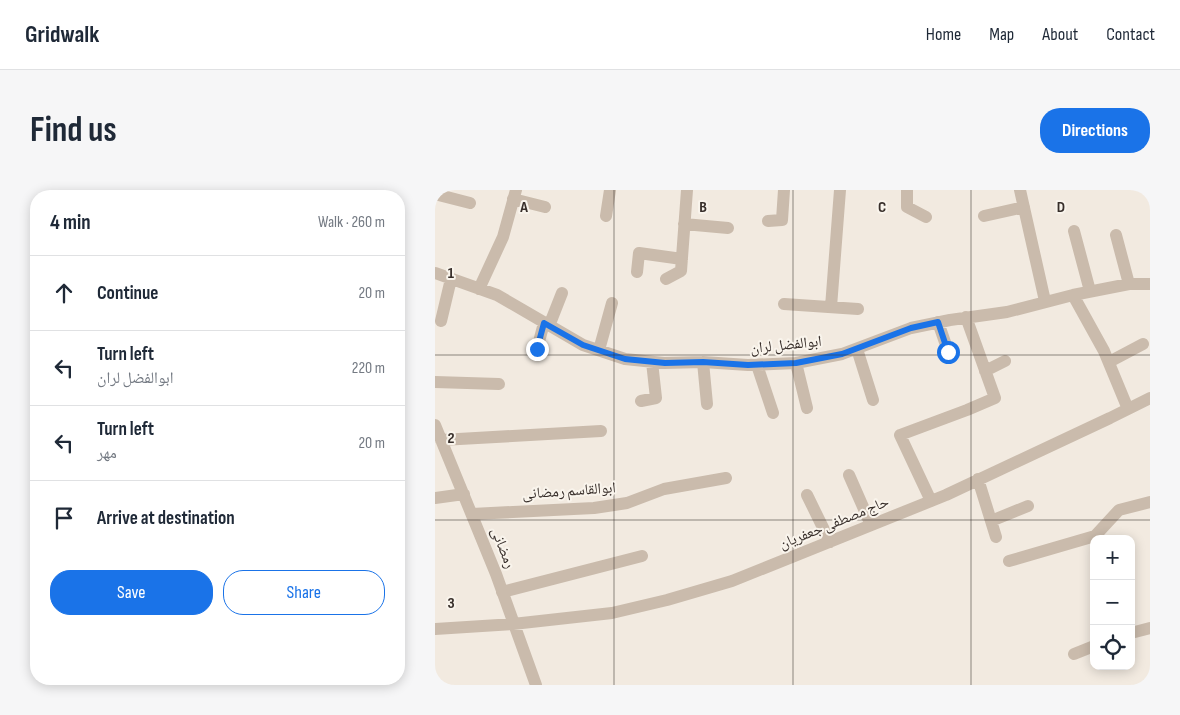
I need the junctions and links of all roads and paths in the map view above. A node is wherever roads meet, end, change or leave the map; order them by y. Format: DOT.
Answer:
graph roads {
  1 [pos="610,190"];
  2 [pos="687,190"];
  3 [pos="784,190"];
  4 [pos="840,190"];
  5 [pos="907,190"];
  6 [pos="1020,190"];
  7 [pos="435,194"];
  8 [pos="514,195"];
  9 [pos="470,203"];
  10 [pos="545,207"];
  11 [pos="1024,207"];
  12 [pos="606,216"];
  13 [pos="984,216"];
  14 [pos="926,217"];
  15 [pos="767,221"];
  16 [pos="684,224"];
  17 [pos="728,228"];
  18 [pos="1074,231"];
  19 [pos="1116,235"];
  20 [pos="682,259"];
  21 [pos="637,272"];
  22 [pos="435,273"];
  23 [pos="451,279"];
  24 [pos="666,279"];
  25 [pos="1129,284"];
  26 [pos="1150,284"];
  27 [pos="479,289"];
  28 [pos="1090,291"];
  29 [pos="562,293"];
  30 [pos="1073,295"];
  31 [pos="1045,301"];
  32 [pos="612,304"];
  33 [pos="784,304"];
  34 [pos="831,307"];
  35 [pos="858,309"];
  36 [pos="966,318"];
  37 [pos="441,321"];
  38 [pos="938,322"];
  39 [pos="547,324"];
  40 [pos="1143,344"];
  41 [pos="537,349"];
  42 [pos="857,349"];
  43 [pos="599,350"];
  44 [pos="948,352"];
  45 [pos="1005,361"];
  46 [pos="652,362"];
  47 [pos="703,362"];
  48 [pos="1109,362"];
  49 [pos="796,363"];
  50 [pos="757,365"];
  51 [pos="985,371"];
  52 [pos="435,382"];
  53 [pos="499,384"];
  54 [pos="1150,398"];
  55 [pos="873,400"];
  56 [pos="641,401"];
  57 [pos="707,404"];
  58 [pos="807,408"];
  59 [pos="1128,409"];
  60 [pos="773,413"];
  61 [pos="435,425"];
  62 [pos="601,431"];
  63 [pos="441,447"];
  64 [pos="849,475"];
  65 [pos="726,478"];
  66 [pos="978,479"];
  67 [pos="464,494"];
  68 [pos="807,494"];
  69 [pos="435,498"];
  70 [pos="931,501"];
  71 [pos="1150,502"];
  72 [pos="1028,506"];
  73 [pos="471,514"];
  74 [pos="991,521"];
  75 [pos="871,525"];
  76 [pos="996,537"];
  77 [pos="829,542"];
  78 [pos="642,556"];
  79 [pos="1009,560"];
  80 [pos="502,592"];
  81 [pos="513,624"];
  82 [pos="435,628"];
  83 [pos="1150,628"];
  84 [pos="1135,632"];
  85 [pos="1090,648"];
  86 [pos="1074,654"];
  87 [pos="536,685"];
  1 -- 12 [label="street"];
  2 -- 16 [label="street"];
  3 -- 15 [label="street"];
  4 -- 34 [label="street"];
  5 -- 14 [label="street"];
  6 -- 11 [label="street"];
  7 -- 9 [label="street"];
  8 -- 10 [label="street"];
  8 -- 27 [label="street"];
  11 -- 13 [label="street"];
  11 -- 31 [label="street"];
  16 -- 17 [label="street"];
  16 -- 20 [label="street"];
  18 -- 28 [label="street"];
  19 -- 25 [label="street"];
  20 -- 21 [label="street"];
  20 -- 24 [label="street"];
  22 -- 23 [label="street, ابوالفضل لران"];
  23 -- 27 [label="street, ابوالفضل لران"];
  23 -- 37 [label="street"];
  25 -- 26 [label="street, ابوالفضل لران"];
  25 -- 28 [label="street, ابوالفضل لران"];
  27 -- 39 [label="street, ابوالفضل لران"];
  28 -- 30 [label="street, ابوالفضل لران"];
  29 -- 39 [label="street"];
  30 -- 31 [label="street, ابوالفضل لران"];
  30 -- 48 [label="street"];
  31 -- 36 [label="street, ابوالفضل لران"];
  32 -- 43 [label="street"];
  33 -- 34 [label="street"];
  34 -- 35 [label="street"];
  36 -- 38 [label="street, ابوالفضل لران"];
  36 -- 51 [label="street"];
  38 -- 42 [label="street, ابوالفضل لران"];
  38 -- 44 [label="street"];
  39 -- 41 [label="street"];
  39 -- 43 [label="street, ابوالفضل لران"];
  40 -- 48 [label="street"];
  42 -- 49 [label="street, ابوالفضل لران"];
  42 -- 55 [label="street"];
  43 -- 46 [label="street, ابوالفضل لران"];
  45 -- 51 [label="street"];
  46 -- 47 [label="street, ابوالفضل لران"];
  46 -- 56 [label="street"];
  47 -- 50 [label="street, ابوالفضل لران"];
  47 -- 57 [label="street"];
  48 -- 59 [label="street"];
  49 -- 50 [label="street, ابوالفضل لران"];
  49 -- 58 [label="street"];
  50 -- 60 [label="street"];
  51 -- 70 [label="street"];
  52 -- 53 [label="street"];
  54 -- 59 [label="street, حاج مصطفی جعفریان"];
  59 -- 66 [label="street, حاج مصطفی جعفریان"];
  61 -- 63 [label="street, رمضانی"];
  62 -- 63 [label="street"];
  63 -- 67 [label="street, رمضانی"];
  64 -- 75 [label="street"];
  65 -- 73 [label="street, ابوالقاسم رمضانی"];
  66 -- 70 [label="street, حاج مصطفی جعفریان"];
  66 -- 74 [label="street"];
  67 -- 69 [label="street"];
  67 -- 73 [label="street, رمضانی"];
  68 -- 77 [label="street"];
  70 -- 75 [label="street, حاج مصطفی جعفریان"];
  71 -- 79 [label="street"];
  72 -- 74 [label="street"];
  73 -- 80 [label="street, رمضانی"];
  74 -- 76 [label="street"];
  75 -- 77 [label="street, حاج مصطفی جعفریان"];
  77 -- 81 [label="street, حاج مصطفی جعفریان"];
  78 -- 80 [label="street"];
  80 -- 81 [label="street, رمضانی"];
  81 -- 82 [label="street, حاج مصطفی جعفریان"];
  81 -- 87 [label="street, رمضانی"];
  83 -- 84 [label="street"];
  85 -- 86 [label="street"];
}
